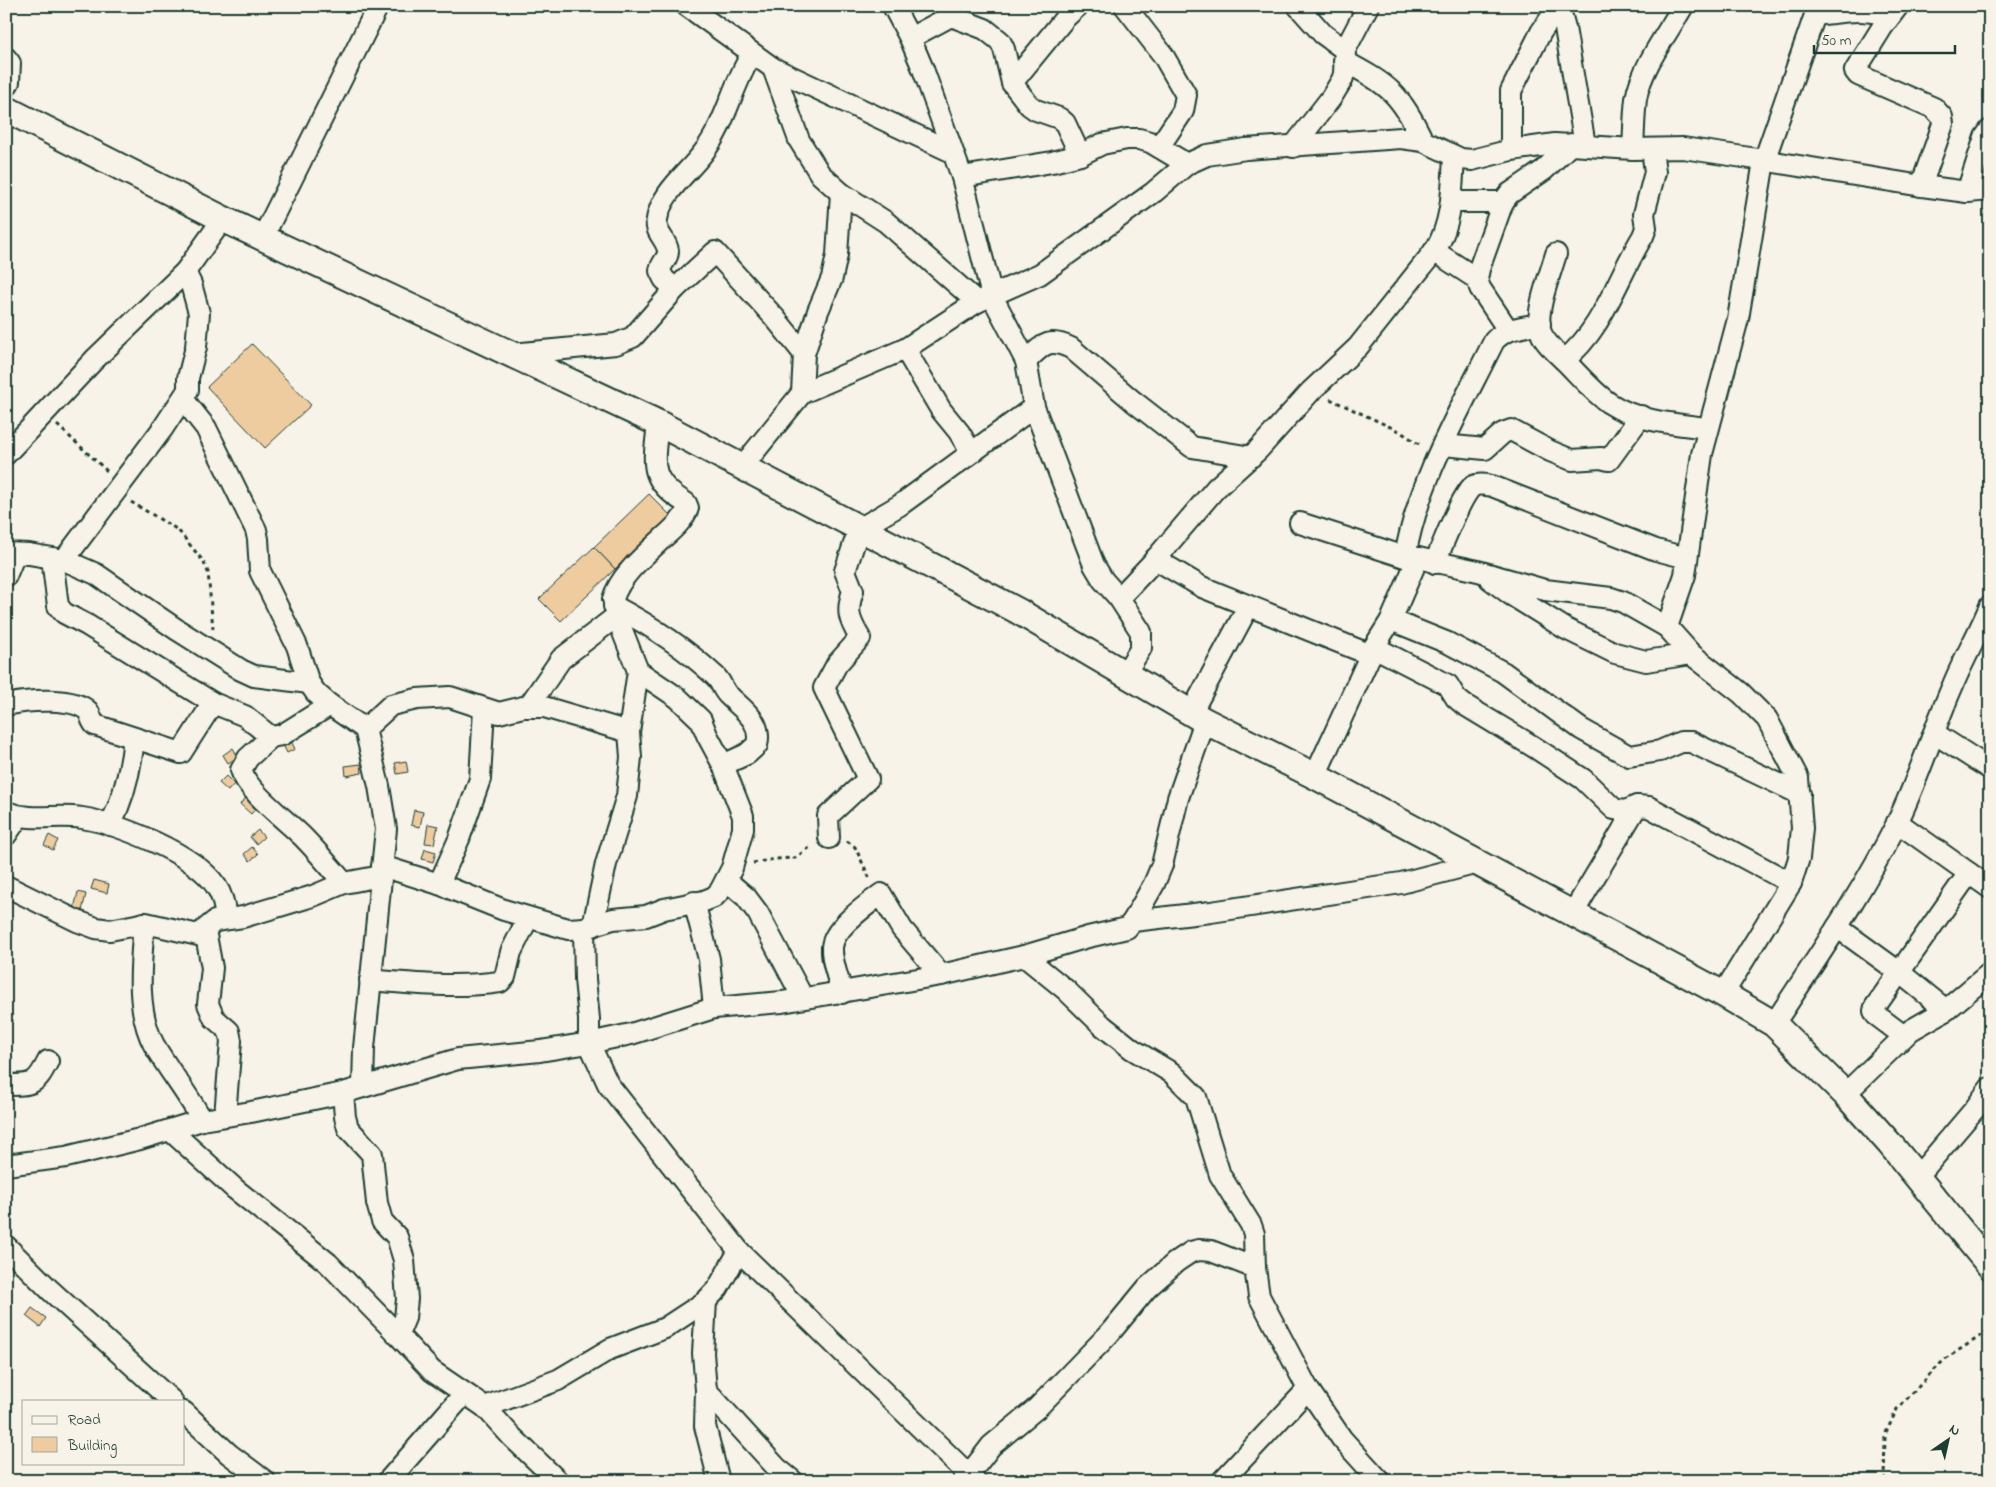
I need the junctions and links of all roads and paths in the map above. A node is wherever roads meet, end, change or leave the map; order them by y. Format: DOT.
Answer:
graph roads {
  1 [pos="378,6"];
  2 [pos="687,6"];
  3 [pos="893,6"];
  4 [pos="1078,6"];
  5 [pos="1125,6"];
  6 [pos="1298,6"];
  7 [pos="1368,6"];
  8 [pos="1559,6"];
  9 [pos="1683,6"];
  10 [pos="949,11"];
  11 [pos="1815,11"];
  12 [pos="1893,12"];
  13 [pos="910,38"];
  14 [pos="752,54"];
  15 [pos="1344,56"];
  16 [pos="6,58"];
  17 [pos="773,68"];
  18 [pos="1012,83"];
  19 [pos="6,87"];
  20 [pos="6,109"];
  21 [pos="1990,130"];
  22 [pos="1423,141"];
  23 [pos="1578,145"];
  24 [pos="1293,147"];
  25 [pos="1159,148"];
  26 [pos="1643,149"];
  27 [pos="1511,150"];
  28 [pos="952,152"];
  29 [pos="1080,155"];
  30 [pos="1454,156"];
  31 [pos="1764,161"];
  32 [pos="1187,164"];
  33 [pos="962,177"];
  34 [pos="1921,186"];
  35 [pos="1990,190"];
  36 [pos="1967,192"];
  37 [pos="841,193"];
  38 [pos="1451,202"];
  39 [pos="1504,202"];
  40 [pos="223,219"];
  41 [pos="263,237"];
  42 [pos="1434,251"];
  43 [pos="1556,254"];
  44 [pos="185,272"];
  45 [pos="1476,279"];
  46 [pos="675,289"];
  47 [pos="984,299"];
  48 [pos="1540,324"];
  49 [pos="1508,330"];
  50 [pos="905,349"];
  51 [pos="512,354"];
  52 [pos="804,354"];
  53 [pos="1564,360"];
  54 [pos="1026,361"];
  55 [pos="1311,391"];
  56 [pos="802,393"];
  57 [pos="183,399"];
  58 [pos="1034,407"];
  59 [pos="44,412"];
  60 [pos="1641,416"];
  61 [pos="658,423"];
  62 [pos="1708,428"];
  63 [pos="1441,451"];
  64 [pos="971,452"];
  65 [pos="6,454"];
  66 [pos="1251,457"];
  67 [pos="742,467"];
  68 [pos="119,489"];
  69 [pos="1300,523"];
  70 [pos="859,529"];
  71 [pos="10,554"];
  72 [pos="1687,558"];
  73 [pos="58,559"];
  74 [pos="1155,559"];
  75 [pos="1419,560"];
  76 [pos="1478,571"];
  77 [pos="6,576"];
  78 [pos="1119,598"];
  79 [pos="1248,606"];
  80 [pos="1990,606"];
  81 [pos="616,611"];
  82 [pos="1391,620"];
  83 [pos="1667,627"];
  84 [pos="1373,651"];
  85 [pos="213,654"];
  86 [pos="1691,654"];
  87 [pos="638,670"];
  88 [pos="1126,674"];
  89 [pos="309,683"];
  90 [pos="213,703"];
  91 [pos="11,704"];
  92 [pos="330,705"];
  93 [pos="528,707"];
  94 [pos="484,709"];
  95 [pos="1198,717"];
  96 [pos="366,729"];
  97 [pos="628,732"];
  98 [pos="1934,733"];
  99 [pos="271,737"];
  100 [pos="134,738"];
  101 [pos="722,765"];
  102 [pos="1990,769"];
  103 [pos="1315,776"];
  104 [pos="1800,794"];
  105 [pos="1637,806"];
  106 [pos="12,814"];
  107 [pos="1897,822"];
  108 [pos="110,825"];
  109 [pos="6,835"];
  110 [pos="829,838"];
  111 [pos="1478,863"];
  112 [pos="382,871"];
  113 [pos="1969,873"];
  114 [pos="729,874"];
  115 [pos="344,883"];
  116 [pos="1791,883"];
  117 [pos="438,884"];
  118 [pos="6,886"];
  119 [pos="1990,888"];
  120 [pos="881,894"];
  121 [pos="694,902"];
  122 [pos="1573,913"];
  123 [pos="226,918"];
  124 [pos="528,918"];
  125 [pos="1133,921"];
  126 [pos="144,923"];
  127 [pos="589,927"];
  128 [pos="1837,927"];
  129 [pos="205,930"];
  130 [pos="1024,956"];
  131 [pos="1899,972"];
  132 [pos="1990,973"];
  133 [pos="941,975"];
  134 [pos="370,980"];
  135 [pos="842,993"];
  136 [pos="1723,994"];
  137 [pos="803,998"];
  138 [pos="714,1008"];
  139 [pos="1946,1010"];
  140 [pos="1774,1024"];
  141 [pos="1904,1036"];
  142 [pos="589,1043"];
  143 [pos="48,1061"];
  144 [pos="6,1085"];
  145 [pos="363,1087"];
  146 [pos="1990,1088"];
  147 [pos="343,1093"];
  148 [pos="1845,1094"];
  149 [pos="225,1116"];
  150 [pos="202,1120"];
  151 [pos="170,1130"];
  152 [pos="6,1165"];
  153 [pos="1918,1176"];
  154 [pos="6,1246"];
  155 [pos="739,1251"];
  156 [pos="1990,1266"];
  157 [pos="1255,1268"];
  158 [pos="706,1302"];
  159 [pos="1990,1330"];
  160 [pos="398,1336"];
  161 [pos="1308,1389"];
  162 [pos="706,1390"];
  163 [pos="464,1394"];
  164 [pos="171,1400"];
  165 [pos="486,1407"];
  166 [pos="185,1413"];
  167 [pos="969,1479"];
  168 [pos="266,1481"];
  169 [pos="388,1481"];
  170 [pos="558,1481"];
  171 [pos="719,1481"];
  172 [pos="792,1481"];
  173 [pos="1222,1481"];
  174 [pos="1380,1481"];
  175 [pos="1884,1481"];
  1 -- 41 [label="street"];
  2 -- 14 [label="street"];
  3 -- 13 [label="street"];
  4 -- 18 [label="street"];
  5 -- 25 [label="street"];
  6 -- 15 [label="street"];
  7 -- 15 [label="street"];
  8 -- 23 [label="street"];
  8 -- 27 [label="street"];
  9 -- 26 [label="street"];
  10 -- 13 [label="street"];
  10 -- 18 [label="street"];
  11 -- 12 [label="street"];
  11 -- 31 [label="street"];
  12 -- 34 [label="street"];
  13 -- 28 [label="street"];
  14 -- 17 [label="street"];
  14 -- 46 [label="street"];
  15 -- 22 [label="street"];
  15 -- 24 [label="street"];
  16 -- 19 [label="street"];
  17 -- 28 [label="street"];
  17 -- 37 [label="street"];
  18 -- 29 [label="street"];
  20 -- 40 [label="street"];
  21 -- 36 [label="street"];
  22 -- 24 [label="street"];
  22 -- 30 [label="street"];
  23 -- 26 [label="street"];
  23 -- 27 [label="street"];
  23 -- 39 [label="street"];
  24 -- 32 [label="street"];
  25 -- 29 [label="street"];
  25 -- 32 [label="street"];
  26 -- 31 [label="street"];
  26 -- 53 [label="street"];
  27 -- 30 [label="street"];
  28 -- 33 [label="street"];
  29 -- 33 [label="street"];
  30 -- 38 [label="street"];
  31 -- 34 [label="street"];
  31 -- 62 [label="street"];
  32 -- 47 [label="street"];
  33 -- 47 [label="street"];
  34 -- 36 [label="street"];
  35 -- 36 [label="street"];
  37 -- 47 [label="street"];
  37 -- 52 [label="street"];
  38 -- 39 [label="street"];
  38 -- 42 [label="street"];
  39 -- 45 [label="street"];
  40 -- 41 [label="street"];
  40 -- 44 [label="street"];
  41 -- 51 [label="street"];
  42 -- 45 [label="street"];
  42 -- 55 [label="street"];
  43 -- 48 [label="street"];
  44 -- 57 [label="street"];
  44 -- 59 [label="street"];
  45 -- 49 [label="street"];
  46 -- 51 [label="street"];
  46 -- 52 [label="street"];
  47 -- 50 [label="street"];
  47 -- 54 [label="street"];
  48 -- 49 [label="street"];
  48 -- 53 [label="street"];
  49 -- 63 [label="street"];
  50 -- 56 [label="street"];
  50 -- 64 [label="street"];
  51 -- 61 [label="street"];
  52 -- 56 [label="street"];
  53 -- 60 [label="street"];
  54 -- 58 [label="street"];
  54 -- 66 [label="street"];
  55 -- 63 [label="path"];
  55 -- 66 [label="street"];
  56 -- 67 [label="street"];
  57 -- 68 [label="street"];
  57 -- 89 [label="street"];
  58 -- 64 [label="street"];
  58 -- 78 [label="street"];
  59 -- 65 [label="street"];
  59 -- 68 [label="path"];
  60 -- 62 [label="street"];
  60 -- 63 [label="street"];
  61 -- 67 [label="street"];
  61 -- 81 [label="street"];
  62 -- 72 [label="street"];
  63 -- 75 [label="street"];
  64 -- 70 [label="street"];
  66 -- 74 [label="street"];
  67 -- 70 [label="street"];
  68 -- 73 [label="street"];
  68 -- 85 [label="path"];
  69 -- 75 [label="street"];
  70 -- 88 [label="street"];
  70 -- 110 [label="street"];
  71 -- 73 [label="street"];
  71 -- 77 [label="street"];
  72 -- 75 [label="street"];
  72 -- 83 [label="street"];
  73 -- 85 [label="street"];
  73 -- 90 [label="street"];
  74 -- 78 [label="street"];
  74 -- 79 [label="street"];
  75 -- 76 [label="street"];
  75 -- 82 [label="street"];
  76 -- 83 [label="street"];
  76 -- 86 [label="street"];
  78 -- 88 [label="street"];
  79 -- 84 [label="street"];
  79 -- 95 [label="street"];
  80 -- 98 [label="street"];
  81 -- 87 [label="street"];
  81 -- 93 [label="street"];
  81 -- 101 [label="street"];
  82 -- 84 [label="street"];
  82 -- 104 [label="street"];
  83 -- 86 [label="street"];
  84 -- 103 [label="street"];
  84 -- 105 [label="street"];
  85 -- 89 [label="street"];
  86 -- 104 [label="street"];
  87 -- 97 [label="street"];
  87 -- 101 [label="street"];
  88 -- 95 [label="street"];
  89 -- 92 [label="street"];
  90 -- 99 [label="street"];
  90 -- 100 [label="street"];
  91 -- 100 [label="street"];
  92 -- 96 [label="street"];
  92 -- 99 [label="street"];
  93 -- 94 [label="street"];
  93 -- 97 [label="street"];
  94 -- 96 [label="street"];
  94 -- 117 [label="street"];
  95 -- 103 [label="street"];
  95 -- 125 [label="street"];
  96 -- 112 [label="street"];
  97 -- 127 [label="street"];
  98 -- 102 [label="street"];
  98 -- 107 [label="street"];
  99 -- 115 [label="street"];
  100 -- 108 [label="street"];
  101 -- 114 [label="street"];
  103 -- 111 [label="street"];
  104 -- 116 [label="street"];
  105 -- 116 [label="street"];
  105 -- 122 [label="street"];
  106 -- 108 [label="street"];
  106 -- 109 [label="street"];
  107 -- 113 [label="street"];
  107 -- 128 [label="street"];
  108 -- 123 [label="street"];
  110 -- 114 [label="path"];
  110 -- 120 [label="path"];
  111 -- 122 [label="street"];
  111 -- 125 [label="street"];
  112 -- 115 [label="street"];
  112 -- 117 [label="street"];
  112 -- 134 [label="street"];
  113 -- 119 [label="street"];
  113 -- 131 [label="street"];
  114 -- 121 [label="street"];
  114 -- 137 [label="street"];
  115 -- 123 [label="street"];
  116 -- 136 [label="street"];
  117 -- 124 [label="street"];
  118 -- 126 [label="street"];
  120 -- 133 [label="street"];
  120 -- 135 [label="street"];
  121 -- 127 [label="street"];
  121 -- 138 [label="street"];
  122 -- 136 [label="street"];
  123 -- 129 [label="street"];
  124 -- 127 [label="street"];
  124 -- 134 [label="street"];
  125 -- 130 [label="street"];
  126 -- 129 [label="street"];
  126 -- 150 [label="street"];
  127 -- 142 [label="street"];
  128 -- 131 [label="street"];
  128 -- 140 [label="street"];
  129 -- 149 [label="street"];
  130 -- 133 [label="street"];
  130 -- 157 [label="street"];
  131 -- 139 [label="street"];
  131 -- 141 [label="street"];
  132 -- 139 [label="street"];
  133 -- 135 [label="street"];
  134 -- 145 [label="street"];
  135 -- 137 [label="street"];
  136 -- 140 [label="street"];
  137 -- 138 [label="street"];
  138 -- 142 [label="street"];
  139 -- 141 [label="street"];
  140 -- 148 [label="street"];
  141 -- 148 [label="street"];
  142 -- 145 [label="street"];
  142 -- 155 [label="street"];
  143 -- 144 [label="street"];
  145 -- 147 [label="street"];
  146 -- 153 [label="street"];
  147 -- 149 [label="street"];
  147 -- 160 [label="street"];
  148 -- 153 [label="street"];
  149 -- 150 [label="street"];
  150 -- 151 [label="street"];
  151 -- 152 [label="street"];
  151 -- 160 [label="street"];
  153 -- 156 [label="street"];
  154 -- 164 [label="street"];
  155 -- 158 [label="street"];
  155 -- 167 [label="street"];
  157 -- 161 [label="street"];
  157 -- 167 [label="street"];
  158 -- 162 [label="street"];
  158 -- 165 [label="street"];
  159 -- 175 [label="path"];
  160 -- 163 [label="street"];
  161 -- 173 [label="street"];
  161 -- 174 [label="street"];
  162 -- 171 [label="street"];
  162 -- 172 [label="street"];
  163 -- 165 [label="street"];
  163 -- 169 [label="street"];
  165 -- 170 [label="street"];
  166 -- 168 [label="street"];
}
